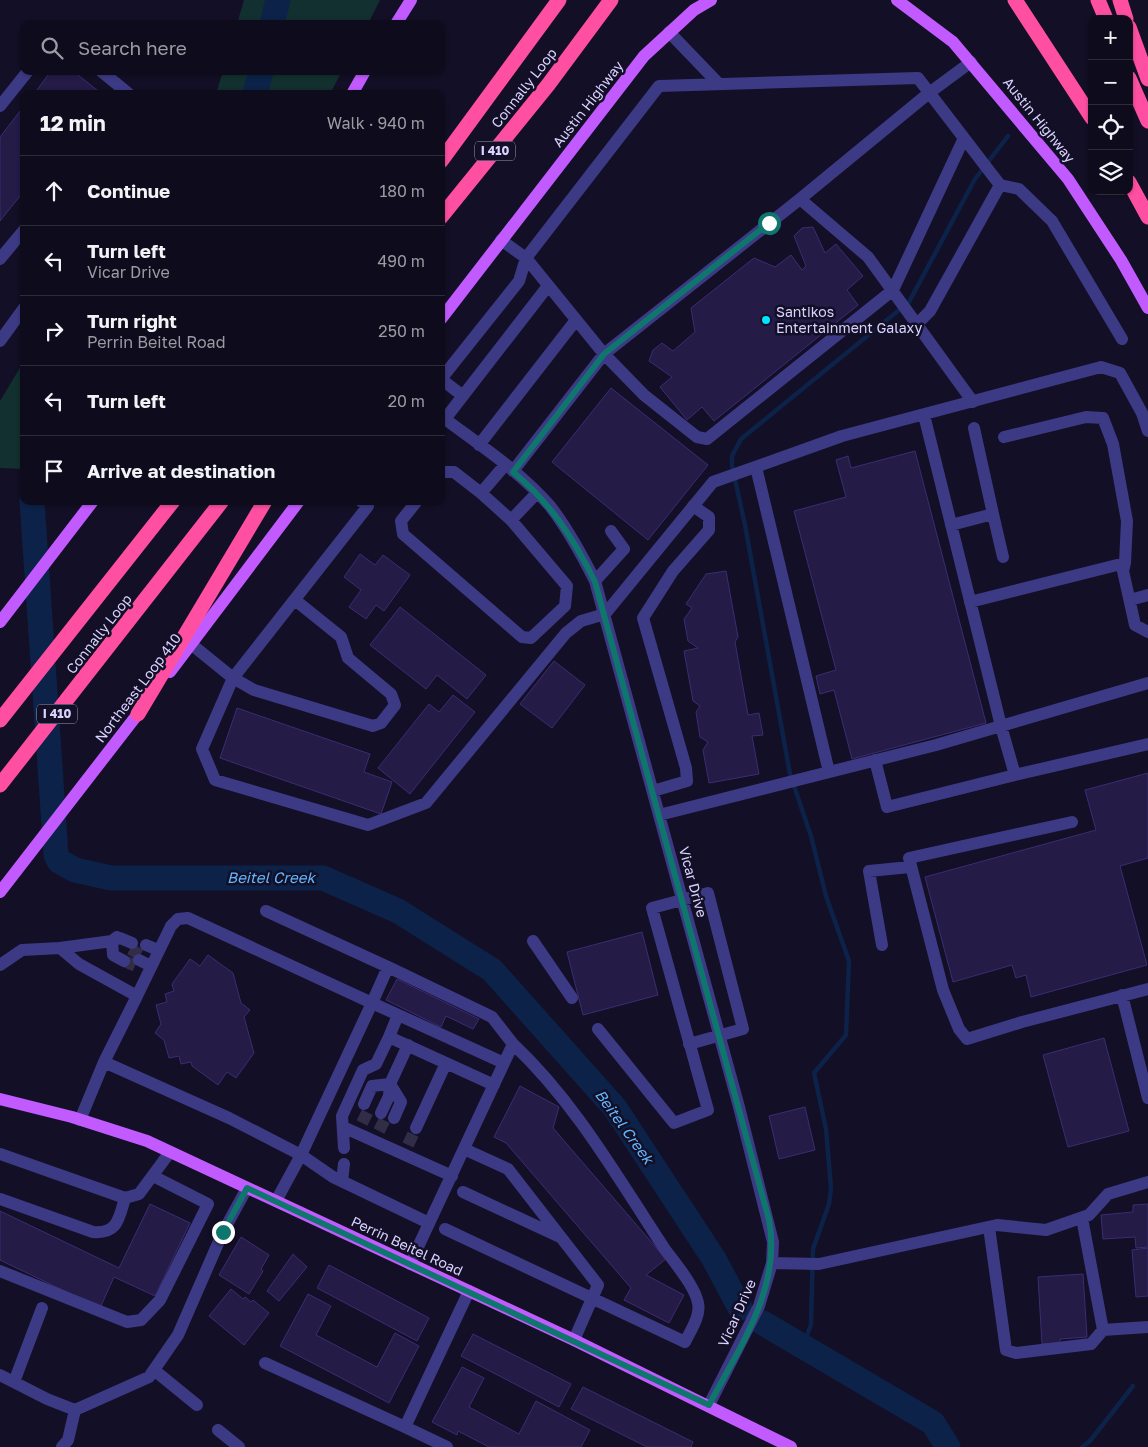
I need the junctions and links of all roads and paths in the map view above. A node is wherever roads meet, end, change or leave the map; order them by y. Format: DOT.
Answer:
graph roads {
  1 [pos="412,0"];
  2 [pos="559,0"];
  3 [pos="611,0"];
  4 [pos="623,0"];
  5 [pos="711,0"];
  6 [pos="897,0"];
  7 [pos="1015,0"];
  8 [pos="1098,0"];
  9 [pos="1120,0"];
  10 [pos="1104,15"];
  11 [pos="1125,15"];
  12 [pos="399,20"];
  13 [pos="669,32"];
  14 [pos="1133,38"];
  15 [pos="971,62"];
  16 [pos="25,75"];
  17 [pos="106,75"];
  18 [pos="364,75"];
  19 [pos="1148,79"];
  20 [pos="718,84"];
  21 [pos="548,85"];
  22 [pos="1133,87"];
  23 [pos="124,90"];
  24 [pos="354,90"];
  25 [pos="929,93"];
  26 [pos="0,106"];
  27 [pos="1088,112"];
  28 [pos="1148,121"];
  29 [pos="461,136"];
  30 [pos="964,138"];
  31 [pos="445,152"];
  32 [pos="445,156"];
  33 [pos="1000,185"];
  34 [pos="1133,190"];
  35 [pos="800,199"];
  36 [pos="445,212"];
  37 [pos="1148,218"];
  38 [pos="20,235"];
  39 [pos="501,240"];
  40 [pos="526,258"];
  41 [pos="0,259"];
  42 [pos="548,286"];
  43 [pos="895,294"];
  44 [pos="1148,308"];
  45 [pos="20,314"];
  46 [pos="445,314"];
  47 [pos="576,320"];
  48 [pos="917,324"];
  49 [pos="1122,339"];
  50 [pos="0,341"];
  51 [pos="604,354"];
  52 [pos="445,374"];
  53 [pos="445,382"];
  54 [pos="463,396"];
  55 [pos="973,402"];
  56 [pos="924,415"];
  57 [pos="445,416"];
  58 [pos="445,419"];
  59 [pos="974,428"];
  60 [pos="1148,431"];
  61 [pos="1004,437"];
  62 [pos="480,445"];
  63 [pos="509,468"];
  64 [pos="750,469"];
  65 [pos="445,472"];
  66 [pos="481,493"];
  67 [pos="537,493"];
  68 [pos="90,505"];
  69 [pos="170,505"];
  70 [pos="219,505"];
  71 [pos="263,505"];
  72 [pos="296,505"];
  73 [pos="366,505"];
  74 [pos="414,505"];
  75 [pos="693,506"];
  76 [pos="993,514"];
  77 [pos="510,520"];
  78 [pos="951,525"];
  79 [pos="611,532"];
  80 [pos="1003,557"];
  81 [pos="1125,563"];
  82 [pos="595,582"];
  83 [pos="1148,595"];
  84 [pos="295,600"];
  85 [pos="1130,600"];
  86 [pos="970,602"];
  87 [pos="605,614"];
  88 [pos="0,622"];
  89 [pos="1148,632"];
  90 [pos="191,644"];
  91 [pos="233,678"];
  92 [pos="1148,684"];
  93 [pos="138,714"];
  94 [pos="0,720"];
  95 [pos="1001,726"];
  96 [pos="1148,744"];
  97 [pos="875,760"];
  98 [pos="829,772"];
  99 [pos="1015,775"];
  100 [pos="0,785"];
  101 [pos="653,791"];
  102 [pos="659,815"];
  103 [pos="1072,822"];
  104 [pos="910,867"];
  105 [pos="0,892"];
  106 [pos="682,900"];
  107 [pos="266,910"];
  108 [pos="112,941"];
  109 [pos="534,941"];
  110 [pos="882,946"];
  111 [pos="60,948"];
  112 [pos="135,952"];
  113 [pos="154,961"];
  114 [pos="0,965"];
  115 [pos="388,967"];
  116 [pos="1148,989"];
  117 [pos="1122,995"];
  118 [pos="137,996"];
  119 [pos="572,998"];
  120 [pos="372,1003"];
  121 [pos="398,1015"];
  122 [pos="598,1029"];
  123 [pos="719,1035"];
  124 [pos="389,1037"];
  125 [pos="513,1044"];
  126 [pos="689,1044"];
  127 [pos="408,1045"];
  128 [pos="104,1062"];
  129 [pos="446,1063"];
  130 [pos="504,1063"];
  131 [pos="390,1084"];
  132 [pos="494,1084"];
  133 [pos="1148,1098"];
  134 [pos="0,1099"];
  135 [pos="80,1120"];
  136 [pos="416,1128"];
  137 [pos="366,1132"];
  138 [pos="344,1148"];
  139 [pos="464,1149"];
  140 [pos="170,1152"];
  141 [pos="0,1154"];
  142 [pos="301,1154"];
  143 [pos="344,1164"];
  144 [pos="153,1176"];
  145 [pos="452,1176"];
  146 [pos="342,1181"];
  147 [pos="1148,1182"];
  148 [pos="247,1188"];
  149 [pos="463,1192"];
  150 [pos="125,1198"];
  151 [pos="0,1199"];
  152 [pos="276,1201"];
  153 [pos="1082,1218"];
  154 [pos="430,1224"];
  155 [pos="989,1227"];
  156 [pos="445,1229"];
  157 [pos="560,1237"];
  158 [pos="410,1264"];
  159 [pos="772,1264"];
  160 [pos="0,1272"];
  161 [pos="469,1291"];
  162 [pos="592,1299"];
  163 [pos="42,1308"];
  164 [pos="1148,1328"];
  165 [pos="1103,1330"];
  166 [pos="574,1340"];
  167 [pos="265,1363"];
  168 [pos="154,1370"];
  169 [pos="0,1375"];
  170 [pos="14,1382"];
  171 [pos="197,1405"];
  172 [pos="709,1405"];
  173 [pos="75,1410"];
  174 [pos="405,1427"];
  175 [pos="218,1430"];
  176 [pos="62,1447"];
  177 [pos="239,1447"];
  178 [pos="447,1447"];
  179 [pos="791,1447"];
  1 -- 12 [label="main road"];
  2 -- 29 [label="highway, Connally Loop / I 410"];
  3 -- 21 [label="highway, Connally Loop / I 410"];
  4 -- 21 [label="highway"];
  5 -- 13 [label="main road, Austin Highway"];
  6 -- 15 [label="main road, Austin Highway"];
  7 -- 27 [label="highway"];
  8 -- 10 [label="highway"];
  9 -- 11 [label="highway"];
  13 -- 20 [label="street"];
  13 -- 39 [label="main road, Austin Highway"];
  14 -- 19 [label="highway"];
  15 -- 25 [label="street"];
  15 -- 44 [label="main road, Austin Highway"];
  16 -- 26 [label="street"];
  17 -- 23 [label="street"];
  18 -- 24 [label="main road"];
  20 -- 25 [label="street"];
  20 -- 40 [label="street"];
  21 -- 36 [label="highway, Connally Loop / I 410"];
  22 -- 28 [label="highway"];
  25 -- 30 [label="street"];
  25 -- 35 [label="street"];
  29 -- 31 [label="highway"];
  29 -- 32 [label="highway, Connally Loop / I 410"];
  30 -- 33 [label="street"];
  30 -- 43 [label="street"];
  33 -- 48 [label="street"];
  33 -- 49 [label="street"];
  34 -- 37 [label="highway"];
  35 -- 43 [label="street"];
  35 -- 51 [label="street"];
  38 -- 41 [label="street"];
  39 -- 40 [label="street"];
  39 -- 46 [label="main road"];
  40 -- 42 [label="street"];
  40 -- 52 [label="street"];
  42 -- 47 [label="street"];
  42 -- 54 [label="street"];
  43 -- 48 [label="street"];
  43 -- 51 [label="street"];
  45 -- 50 [label="street"];
  47 -- 51 [label="street"];
  47 -- 62 [label="street"];
  48 -- 55 [label="street"];
  51 -- 63 [label="street"];
  53 -- 54 [label="street"];
  54 -- 57 [label="street"];
  55 -- 56 [label="street"];
  55 -- 60 [label="street"];
  56 -- 64 [label="street"];
  56 -- 78 [label="street"];
  58 -- 62 [label="street, Vicar Drive"];
  59 -- 76 [label="street"];
  61 -- 81 [label="street"];
  62 -- 63 [label="street, Vicar Drive"];
  63 -- 66 [label="street"];
  63 -- 67 [label="street, Vicar Drive"];
  64 -- 75 [label="street"];
  64 -- 98 [label="street"];
  65 -- 66 [label="street"];
  66 -- 77 [label="street"];
  67 -- 77 [label="street"];
  67 -- 82 [label="street, Vicar Drive"];
  68 -- 88 [label="main road"];
  69 -- 94 [label="highway, Connally Loop / I 410"];
  70 -- 100 [label="highway, Connally Loop / I 410"];
  71 -- 93 [label="highway"];
  72 -- 90 [label="main road, Northeast Loop 410"];
  73 -- 84 [label="street"];
  74 -- 77 [label="street"];
  75 -- 87 [label="street"];
  75 -- 101 [label="street"];
  76 -- 78 [label="street"];
  76 -- 80 [label="street"];
  78 -- 86 [label="street"];
  79 -- 82 [label="street"];
  81 -- 85 [label="street"];
  81 -- 86 [label="street"];
  82 -- 87 [label="street, Vicar Drive"];
  83 -- 85 [label="street"];
  84 -- 91 [label="street"];
  84 -- 91 [label="street"];
  85 -- 89 [label="street"];
  86 -- 95 [label="street"];
  87 -- 91 [label="street"];
  87 -- 101 [label="street, Vicar Drive"];
  90 -- 91 [label="street"];
  90 -- 93 [label="main road, Northeast Loop 410"];
  92 -- 95 [label="street"];
  93 -- 105 [label="main road, Northeast Loop 410"];
  95 -- 97 [label="street"];
  95 -- 99 [label="street"];
  96 -- 99 [label="street"];
  97 -- 98 [label="street"];
  97 -- 99 [label="street"];
  98 -- 102 [label="street"];
  101 -- 102 [label="street, Vicar Drive"];
  102 -- 106 [label="street, Vicar Drive"];
  103 -- 104 [label="street"];
  104 -- 110 [label="street"];
  104 -- 117 [label="street"];
  106 -- 123 [label="street, Vicar Drive"];
  106 -- 123 [label="street"];
  106 -- 126 [label="street"];
  107 -- 115 [label="street"];
  108 -- 111 [label="street"];
  108 -- 112 [label="street"];
  108 -- 112 [label="street"];
  109 -- 119 [label="street"];
  111 -- 114 [label="street"];
  111 -- 118 [label="street"];
  112 -- 113 [label="street"];
  112 -- 113 [label="street"];
  113 -- 118 [label="street"];
  113 -- 120 [label="street"];
  115 -- 120 [label="street"];
  115 -- 125 [label="street"];
  116 -- 117 [label="street"];
  117 -- 133 [label="street"];
  118 -- 128 [label="street"];
  120 -- 121 [label="street"];
  120 -- 142 [label="street"];
  121 -- 124 [label="street"];
  121 -- 130 [label="street"];
  122 -- 126 [label="street"];
  123 -- 126 [label="street"];
  123 -- 159 [label="street, Vicar Drive"];
  124 -- 127 [label="street"];
  124 -- 137 [label="street"];
  125 -- 130 [label="street"];
  125 -- 162 [label="street"];
  127 -- 129 [label="street"];
  127 -- 131 [label="street"];
  128 -- 135 [label="street"];
  128 -- 142 [label="street"];
  129 -- 132 [label="street"];
  129 -- 136 [label="street"];
  130 -- 132 [label="street"];
  131 -- 131 [label="street"];
  132 -- 139 [label="street"];
  134 -- 135 [label="main road, Perrin Beitel Road"];
  135 -- 140 [label="main road, Perrin Beitel Road"];
  137 -- 138 [label="street"];
  137 -- 145 [label="street"];
  139 -- 145 [label="street"];
  139 -- 157 [label="street"];
  140 -- 144 [label="street"];
  140 -- 148 [label="main road, Perrin Beitel Road"];
  141 -- 150 [label="street"];
  142 -- 146 [label="street"];
  142 -- 152 [label="street"];
  143 -- 146 [label="street"];
  144 -- 150 [label="street"];
  144 -- 160 [label="street"];
  145 -- 154 [label="street"];
  146 -- 154 [label="street"];
  147 -- 153 [label="street"];
  148 -- 152 [label="main road, Perrin Beitel Road"];
  148 -- 168 [label="street"];
  149 -- 157 [label="street"];
  150 -- 151 [label="street"];
  152 -- 158 [label="main road, Perrin Beitel Road"];
  153 -- 155 [label="street"];
  153 -- 165 [label="street"];
  154 -- 158 [label="street"];
  155 -- 159 [label="street"];
  155 -- 165 [label="street"];
  156 -- 162 [label="street"];
  157 -- 162 [label="street"];
  158 -- 161 [label="main road, Perrin Beitel Road"];
  159 -- 172 [label="street, Vicar Drive"];
  161 -- 166 [label="main road, Perrin Beitel Road"];
  161 -- 174 [label="street"];
  162 -- 166 [label="street"];
  163 -- 170 [label="street"];
  164 -- 165 [label="street"];
  166 -- 172 [label="main road, Perrin Beitel Road"];
  167 -- 174 [label="street"];
  168 -- 171 [label="street"];
  168 -- 173 [label="street"];
  169 -- 170 [label="street"];
  170 -- 173 [label="street"];
  172 -- 179 [label="main road, Perrin Beitel Road"];
  173 -- 176 [label="street"];
  174 -- 178 [label="street"];
  175 -- 177 [label="street"];
}
